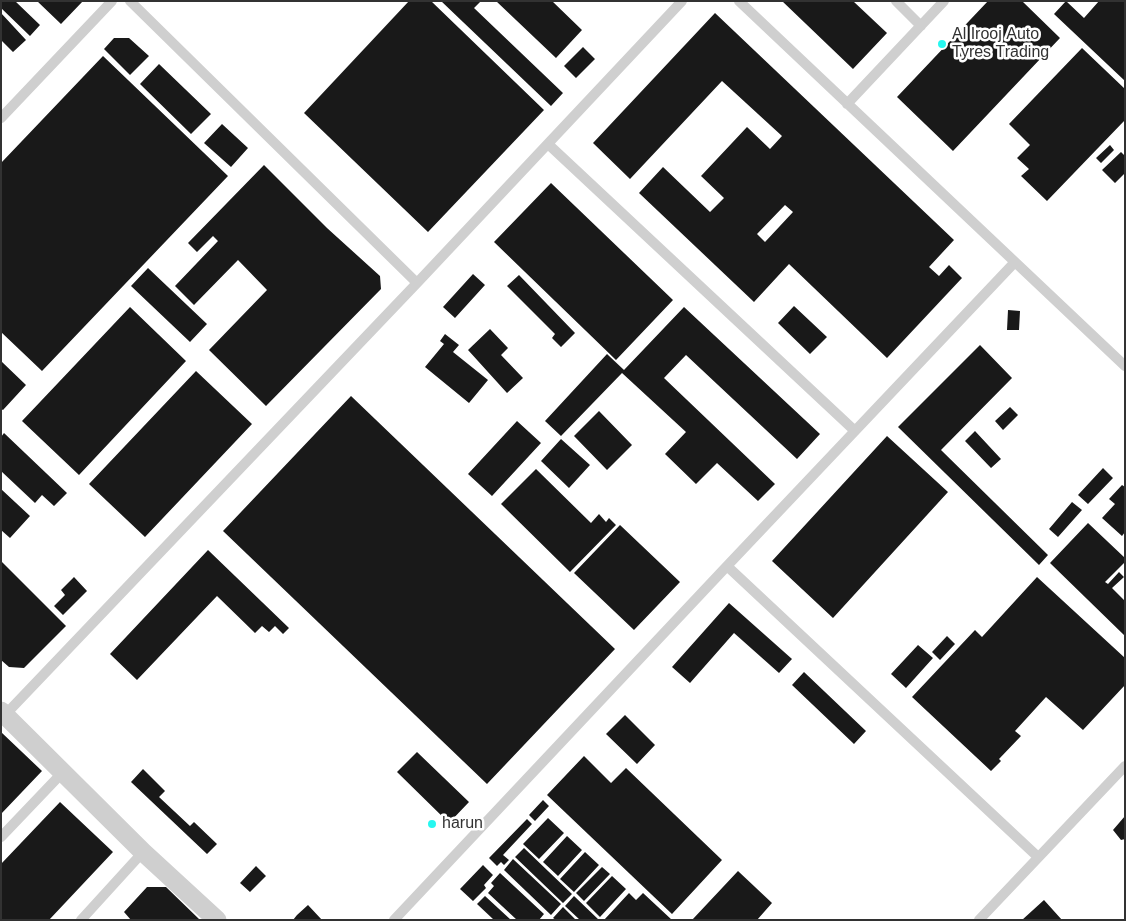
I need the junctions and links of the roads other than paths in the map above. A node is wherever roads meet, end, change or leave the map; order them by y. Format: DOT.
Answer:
graph roads {
  1 [pos="112,1"];
  2 [pos="130,1"];
  3 [pos="682,1"];
  4 [pos="738,1"];
  5 [pos="896,1"];
  6 [pos="944,1"];
  7 [pos="921,26"];
  8 [pos="847,104"];
  9 [pos="1,118"];
  10 [pos="548,144"];
  11 [pos="1015,262"];
  12 [pos="417,283"];
  13 [pos="1125,366"];
  14 [pos="855,431"];
  15 [pos="727,566"];
  16 [pos="3,713"];
  17 [pos="1125,766"];
  18 [pos="63,772"];
  19 [pos="1,837"];
  20 [pos="143,852"];
  21 [pos="1038,857"];
  22 [pos="81,920"];
  23 [pos="218,920"];
  24 [pos="394,920"];
  25 [pos="979,920"];
  1 -- 9 [label="lane"];
  2 -- 12 [label="lane"];
  3 -- 10 [label="lane"];
  4 -- 8 [label="lane"];
  5 -- 7 [label="lane"];
  6 -- 7 [label="lane"];
  7 -- 8 [label="lane"];
  8 -- 11 [label="lane"];
  10 -- 12 [label="lane"];
  10 -- 14 [label="lane"];
  11 -- 13 [label="lane"];
  11 -- 14 [label="lane"];
  12 -- 16 [label="lane"];
  14 -- 15 [label="lane"];
  15 -- 21 [label="lane"];
  15 -- 24 [label="lane"];
  16 -- 18 [label="street"];
  17 -- 21 [label="lane"];
  18 -- 19 [label="lane"];
  18 -- 20 [label="street"];
  20 -- 22 [label="lane"];
  20 -- 23 [label="street"];
  21 -- 25 [label="lane"];
}
